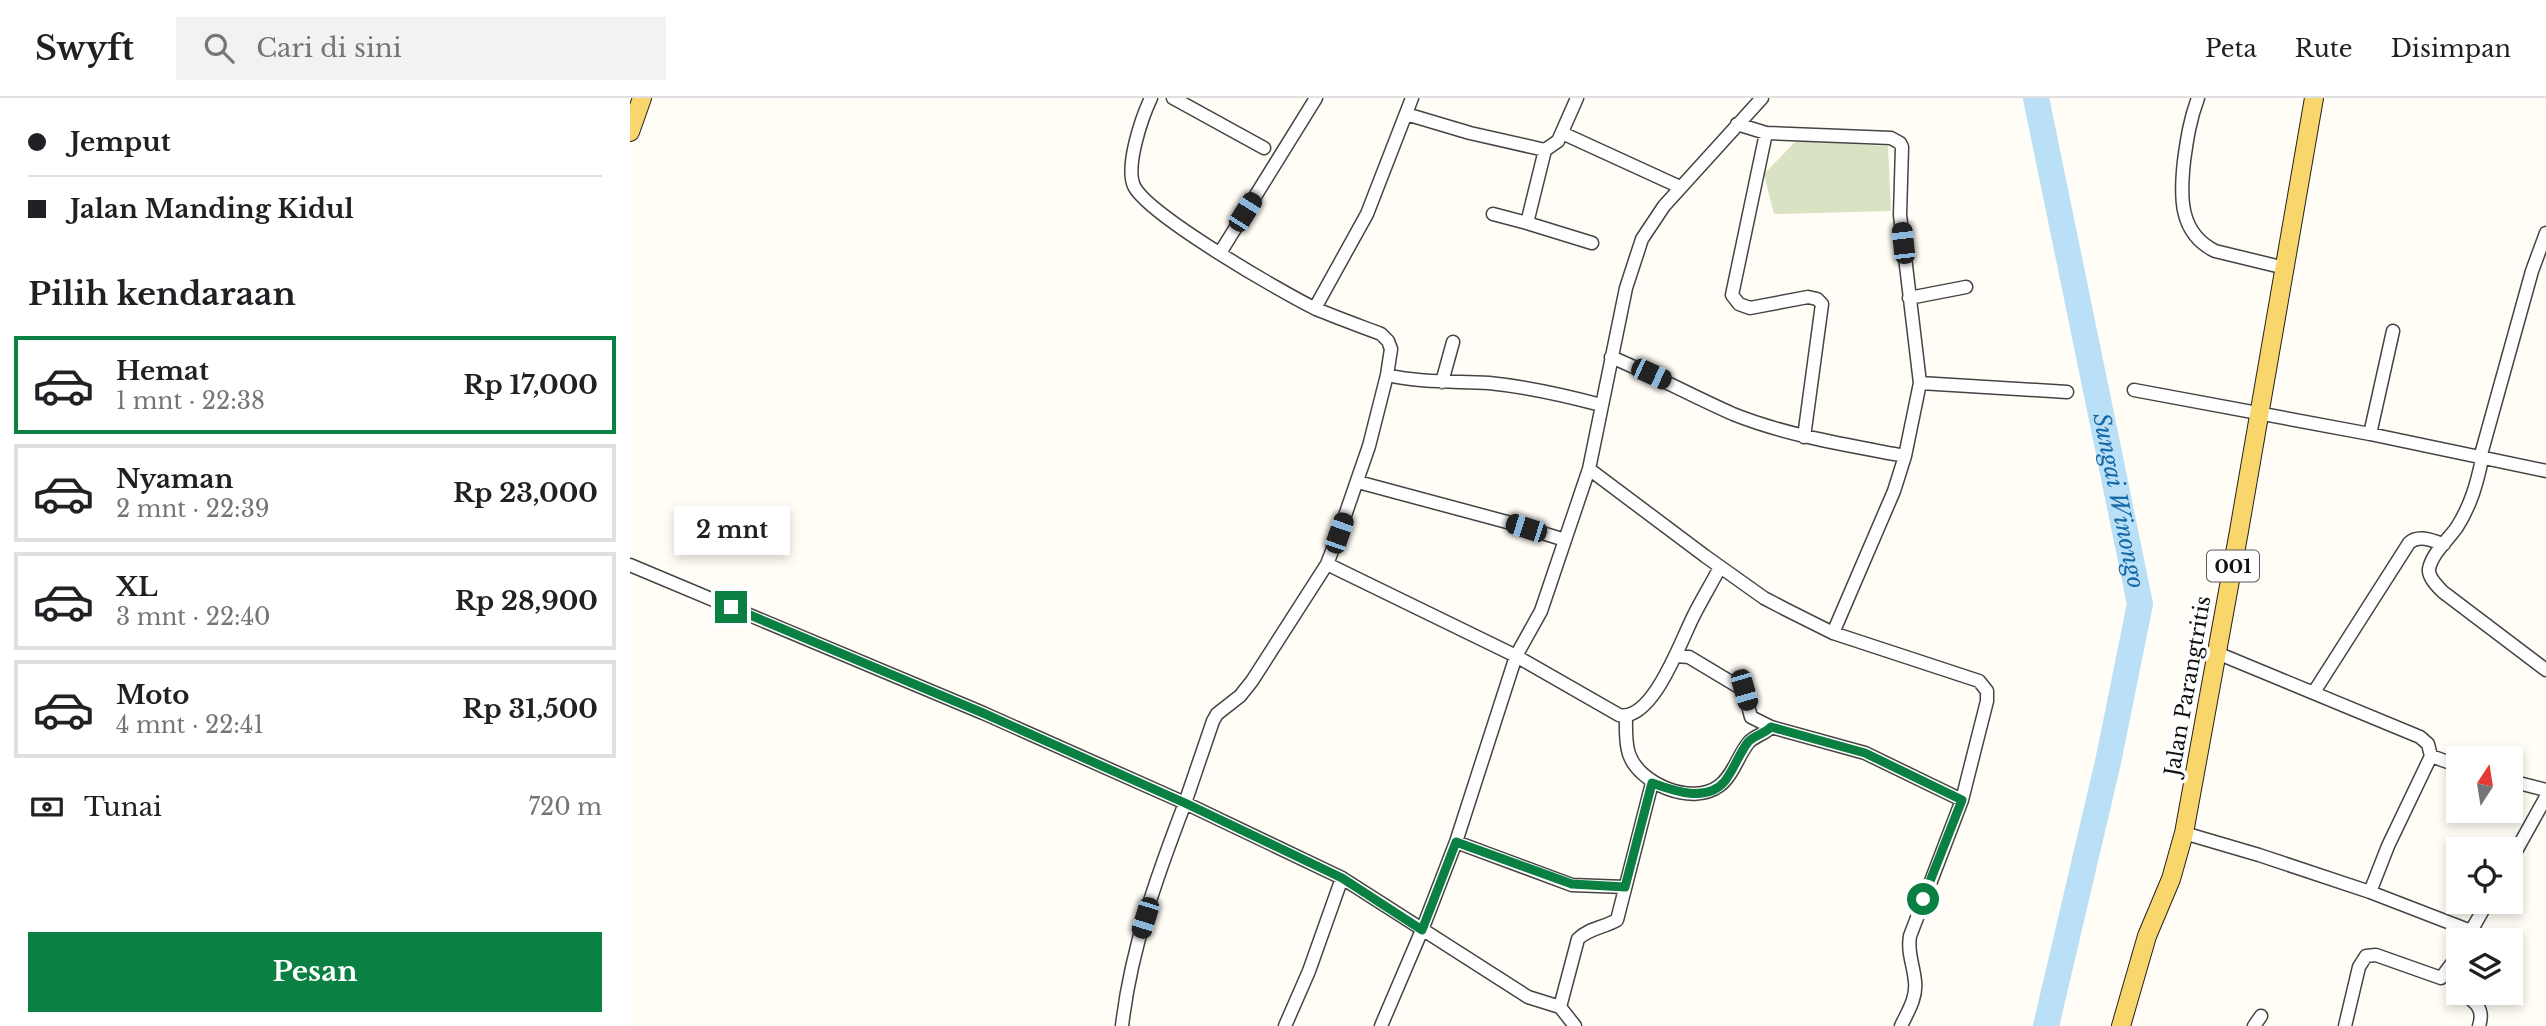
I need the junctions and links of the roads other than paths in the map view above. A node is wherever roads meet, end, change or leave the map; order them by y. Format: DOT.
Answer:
graph roads {
  1 [pos="642,98"];
  2 [pos="1151,98"];
  3 [pos="1173,98"];
  4 [pos="1316,98"];
  5 [pos="1412,98"];
  6 [pos="1577,98"];
  7 [pos="1762,98"];
  8 [pos="2198,98"];
  9 [pos="2314,98"];
  10 [pos="1406,114"];
  11 [pos="1737,124"];
  12 [pos="630,132"];
  13 [pos="1562,133"];
  14 [pos="1766,133"];
  15 [pos="1264,148"];
  16 [pos="1545,150"];
  17 [pos="1680,187"];
  18 [pos="1493,214"];
  19 [pos="1527,223"];
  20 [pos="2546,233"];
  21 [pos="1592,243"];
  22 [pos="1220,253"];
  23 [pos="2285,268"];
  24 [pos="1966,287"];
  25 [pos="1909,298"];
  26 [pos="1315,308"];
  27 [pos="2393,331"];
  28 [pos="1453,342"];
  29 [pos="1611,357"];
  30 [pos="1387,375"];
  31 [pos="1442,382"];
  32 [pos="1920,383"];
  33 [pos="2134,390"];
  34 [pos="2067,392"];
  35 [pos="1601,405"];
  36 [pos="2259,414"];
  37 [pos="2370,434"];
  38 [pos="1804,437"];
  39 [pos="1905,456"];
  40 [pos="2481,458"];
  41 [pos="1589,469"];
  42 [pos="2546,471"];
  43 [pos="1358,482"];
  44 [pos="1565,540"];
  45 [pos="2444,544"];
  46 [pos="630,565"];
  47 [pos="1327,565"];
  48 [pos="1720,567"];
  49 [pos="1833,632"];
  50 [pos="2217,653"];
  51 [pos="1516,656"];
  52 [pos="1676,656"];
  53 [pos="2546,670"];
  54 [pos="2314,692"];
  55 [pos="1626,716"];
  56 [pos="1771,727"];
  57 [pos="2431,756"];
  58 [pos="2446,761"];
  59 [pos="1652,783"];
  60 [pos="2524,784"];
  61 [pos="2546,790"];
  62 [pos="2546,797"];
  63 [pos="1962,800"];
  64 [pos="1185,803"];
  65 [pos="2183,833"];
  66 [pos="2523,838"];
  67 [pos="1456,842"];
  68 [pos="1342,878"];
  69 [pos="1625,887"];
  70 [pos="2370,892"];
  71 [pos="2452,928"];
  72 [pos="1422,930"];
  73 [pos="2446,971"];
  74 [pos="2441,978"];
  75 [pos="2446,982"];
  76 [pos="2478,1005"];
  77 [pos="1560,1007"];
  78 [pos="2126,1025"];
  79 [pos="2481,1025"];
  80 [pos="1122,1026"];
  81 [pos="1285,1026"];
  82 [pos="1381,1026"];
  83 [pos="1575,1026"];
  84 [pos="1901,1026"];
  85 [pos="2345,1026"];
  1 -- 12 [label="main road"];
  2 -- 22 [label="street"];
  3 -- 15 [label="street"];
  4 -- 22 [label="street"];
  5 -- 10 [label="street"];
  6 -- 13 [label="street"];
  7 -- 11 [label="street"];
  8 -- 23 [label="street"];
  9 -- 23 [label="main road, Jalan Parangtritis / 001"];
  10 -- 16 [label="street"];
  10 -- 26 [label="street"];
  11 -- 14 [label="street"];
  11 -- 17 [label="street"];
  13 -- 16 [label="street"];
  13 -- 17 [label="street"];
  14 -- 25 [label="street"];
  14 -- 38 [label="street"];
  16 -- 19 [label="street"];
  17 -- 29 [label="street"];
  18 -- 19 [label="street"];
  19 -- 21 [label="street"];
  20 -- 40 [label="street"];
  22 -- 26 [label="street"];
  23 -- 36 [label="main road, Jalan Parangtritis / 001"];
  24 -- 25 [label="street"];
  25 -- 32 [label="street"];
  26 -- 30 [label="street"];
  27 -- 37 [label="street"];
  28 -- 31 [label="street"];
  29 -- 35 [label="street"];
  29 -- 38 [label="street"];
  30 -- 31 [label="street"];
  30 -- 43 [label="street"];
  31 -- 35 [label="street"];
  32 -- 34 [label="street"];
  32 -- 39 [label="street"];
  33 -- 36 [label="street"];
  35 -- 41 [label="street"];
  36 -- 37 [label="street"];
  36 -- 50 [label="main road, Jalan Parangtritis / 001"];
  37 -- 40 [label="street"];
  38 -- 39 [label="street"];
  39 -- 49 [label="street"];
  40 -- 42 [label="street"];
  40 -- 45 [label="street"];
  41 -- 44 [label="street"];
  41 -- 48 [label="street"];
  43 -- 44 [label="street"];
  43 -- 47 [label="street"];
  44 -- 51 [label="street"];
  45 -- 53 [label="street"];
  45 -- 54 [label="street"];
  46 -- 64 [label="street"];
  47 -- 51 [label="street"];
  47 -- 64 [label="street"];
  48 -- 49 [label="street"];
  48 -- 52 [label="street"];
  49 -- 63 [label="street"];
  50 -- 54 [label="street"];
  50 -- 65 [label="main road, Jalan Parangtritis / 001"];
  51 -- 55 [label="street"];
  51 -- 67 [label="street"];
  52 -- 55 [label="street"];
  52 -- 56 [label="street"];
  54 -- 57 [label="street"];
  55 -- 59 [label="street"];
  56 -- 59 [label="street"];
  56 -- 63 [label="street"];
  57 -- 58 [label="street"];
  57 -- 70 [label="street"];
  59 -- 69 [label="street"];
  60 -- 61 [label="street"];
  62 -- 66 [label="street"];
  63 -- 84 [label="street"];
  64 -- 68 [label="street"];
  64 -- 80 [label="street"];
  65 -- 70 [label="street"];
  65 -- 78 [label="main road, Jalan Parangtritis / 001"];
  67 -- 69 [label="street"];
  67 -- 72 [label="street"];
  68 -- 72 [label="street"];
  68 -- 81 [label="street"];
  69 -- 77 [label="street"];
  70 -- 71 [label="street"];
  72 -- 77 [label="street"];
  72 -- 82 [label="street"];
  73 -- 74 [label="street"];
  74 -- 75 [label="street"];
  74 -- 85 [label="street"];
  76 -- 79 [label="street"];
  77 -- 83 [label="street"];
}
